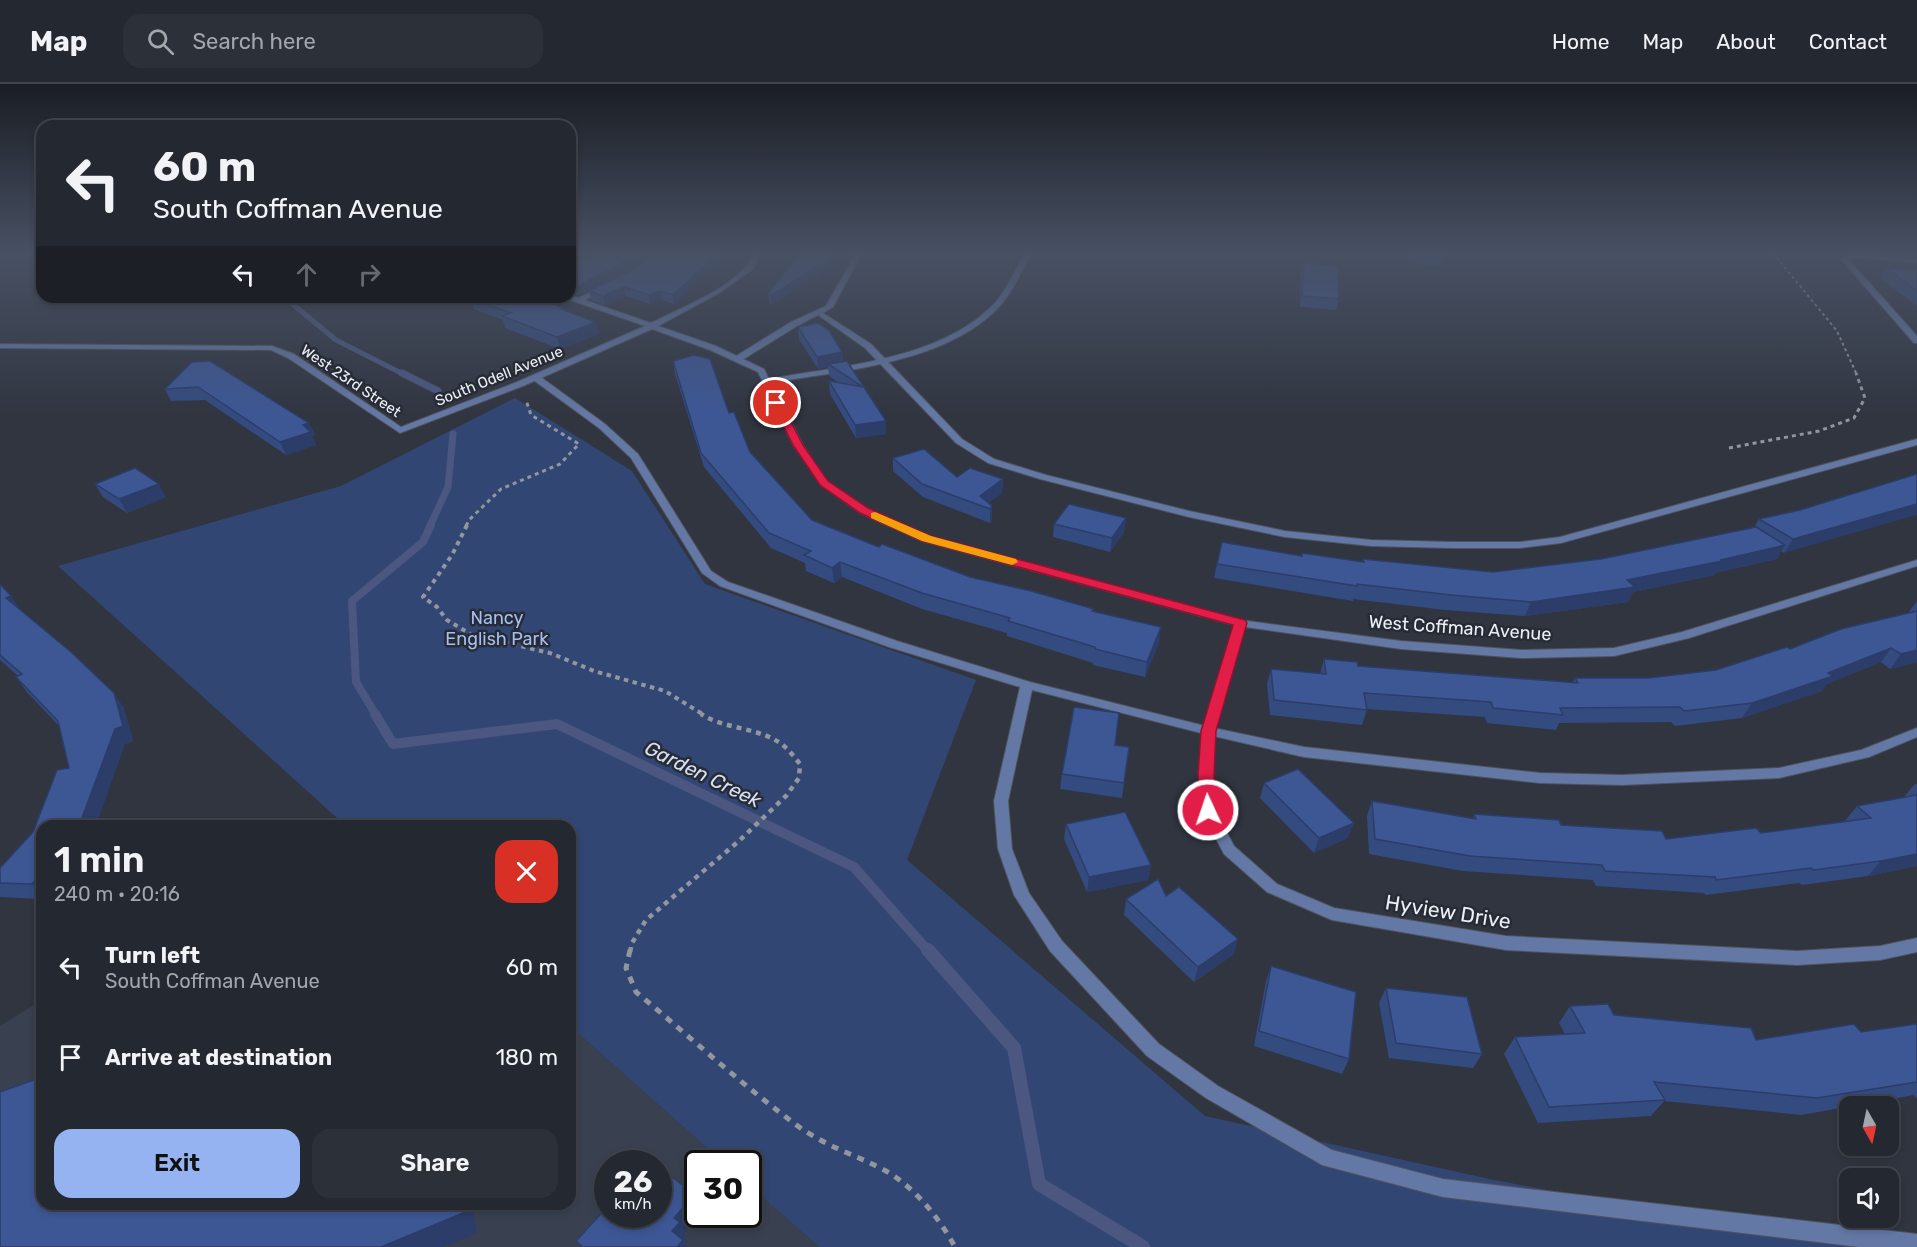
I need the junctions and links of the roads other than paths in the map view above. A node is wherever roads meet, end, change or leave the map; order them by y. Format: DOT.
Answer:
graph roads {
  1 [pos="600,307"];
  2 [pos="688,307"];
  3 [pos="829,307"];
  4 [pos="995,307"];
  5 [pos="1887,307"];
  6 [pos="819,313"];
  7 [pos="652,326"];
  8 [pos="1917,341"];
  9 [pos="0,346"];
  10 [pos="739,358"];
  11 [pos="880,360"];
  12 [pos="535,377"];
  13 [pos="766,382"];
  14 [pos="400,430"];
  15 [pos="1917,442"];
  16 [pos="1917,562"];
  17 [pos="1240,623"];
  18 [pos="1027,685"];
  19 [pos="1209,731"];
  20 [pos="1917,732"];
  21 [pos="1917,945"];
  22 [pos="1917,1244"];
  1 -- 7 [label="street, West Coffman Avenue"];
  2 -- 7 [label="street, South Odell Avenue"];
  3 -- 6 [label="street"];
  4 -- 11 [label="street"];
  5 -- 8 [label="street"];
  6 -- 10 [label="street"];
  6 -- 11 [label="street"];
  7 -- 10 [label="street, West Coffman Avenue"];
  7 -- 12 [label="street, South Odell Avenue"];
  9 -- 14 [label="street, West 23rd Street"];
  10 -- 13 [label="street, West Coffman Avenue"];
  11 -- 13 [label="street"];
  11 -- 15 [label="street"];
  12 -- 14 [label="street, South Odell Avenue"];
  12 -- 18 [label="street"];
  13 -- 17 [label="street, West Coffman Avenue"];
  16 -- 17 [label="street, West Coffman Avenue"];
  17 -- 19 [label="street, Hyview Drive"];
  18 -- 19 [label="street"];
  18 -- 22 [label="street"];
  19 -- 20 [label="street"];
  19 -- 21 [label="street, Hyview Drive"];
}
